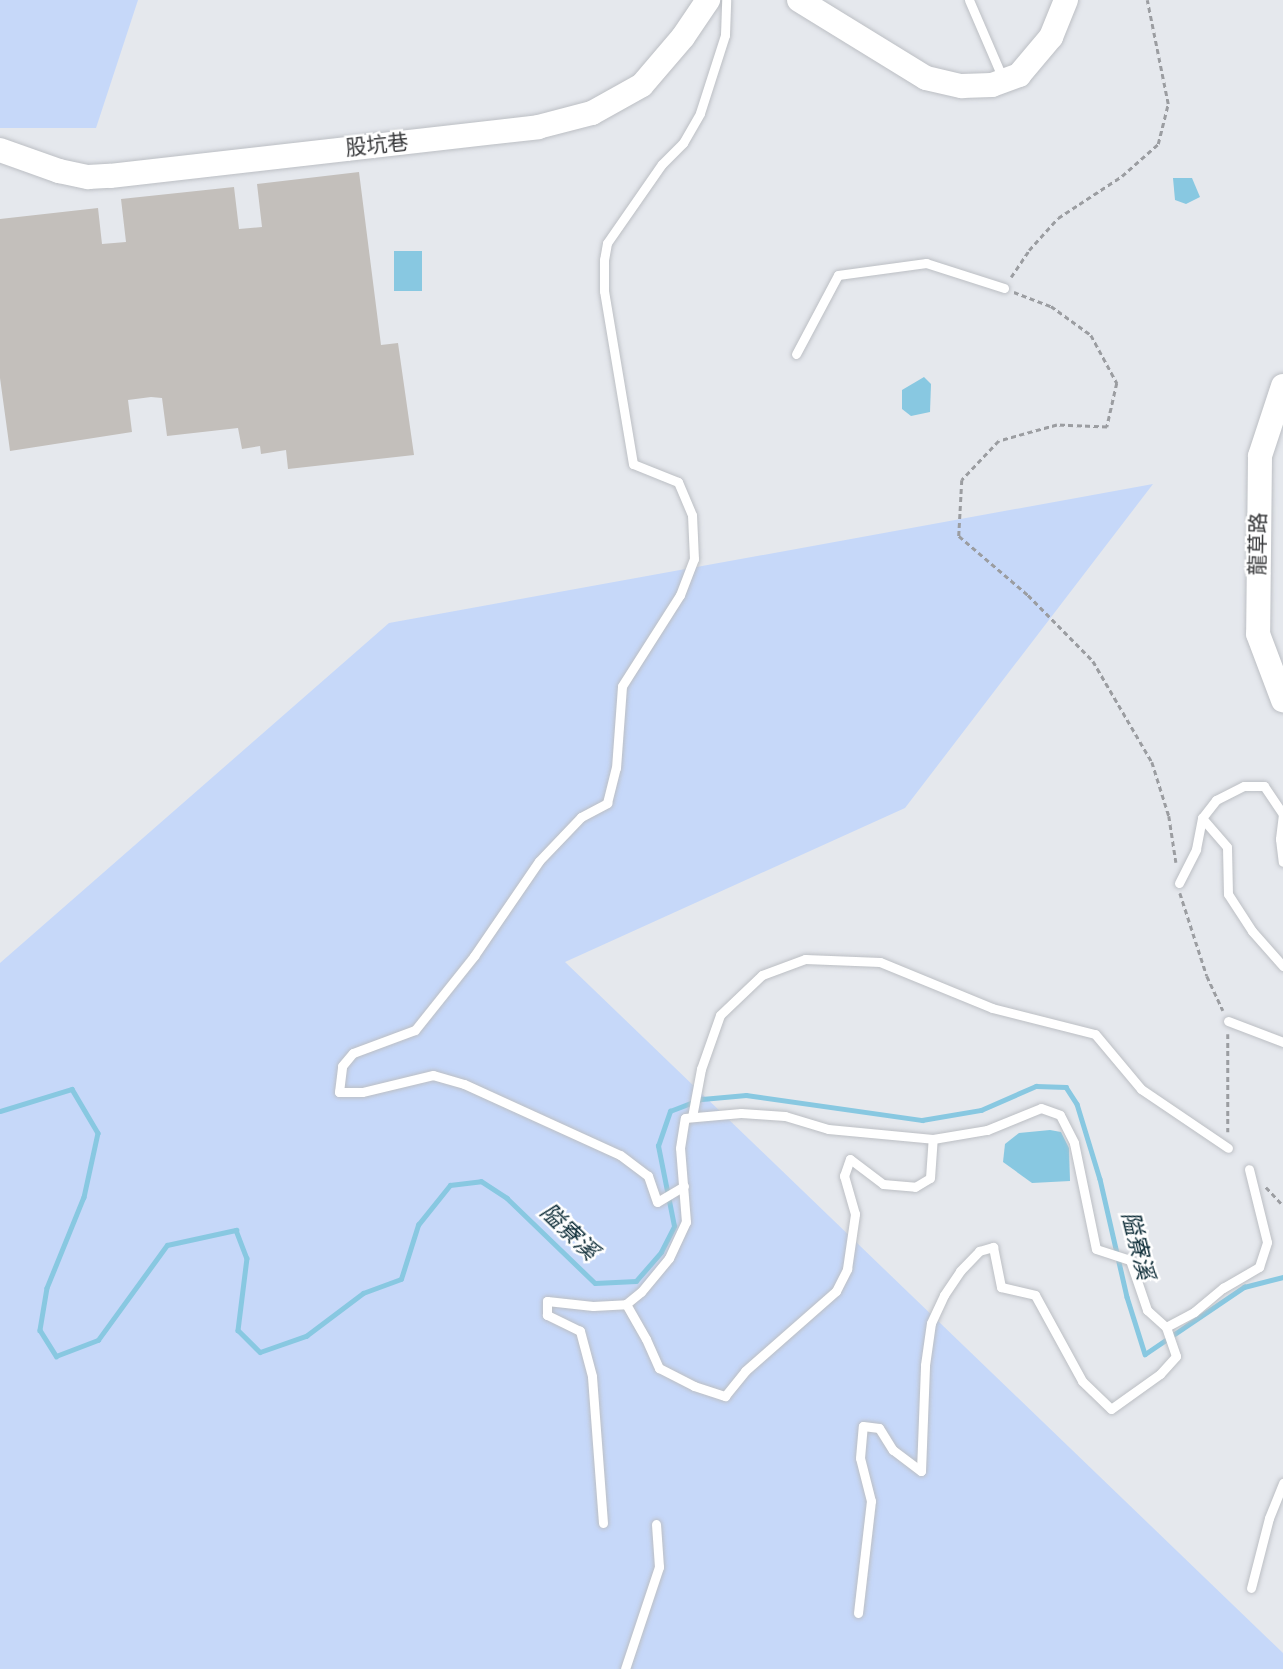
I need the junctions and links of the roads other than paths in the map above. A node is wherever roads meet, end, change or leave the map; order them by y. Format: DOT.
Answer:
graph roads {
  1 [pos="708,0"];
  2 [pos="726,0"];
  3 [pos="799,0"];
  4 [pos="969,0"];
  5 [pos="1066,0"];
  6 [pos="1004,81"];
  7 [pos="0,150"];
  8 [pos="1004,288"];
  9 [pos="796,354"];
  10 [pos="1283,386"];
  11 [pos="1283,701"];
  12 [pos="1202,818"];
  13 [pos="1282,838"];
  14 [pos="1283,862"];
  15 [pos="1179,883"];
  16 [pos="1283,966"];
  17 [pos="1228,1021"];
  18 [pos="1283,1042"];
  19 [pos="692,1117"];
  20 [pos="933,1139"];
  21 [pos="1228,1147"];
  22 [pos="1249,1169"];
  23 [pos="684,1186"];
  24 [pos="626,1304"];
  25 [pos="1166,1327"];
  26 [pos="1283,1483"];
  27 [pos="603,1523"];
  28 [pos="656,1524"];
  29 [pos="1251,1588"];
  30 [pos="858,1614"];
  31 [pos="625,1669"];
  1 -- 7 [label="street, 股坑巷"];
  2 -- 23 [label="lane"];
  3 -- 6 [label="street"];
  4 -- 6 [label="lane"];
  5 -- 6 [label="street"];
  8 -- 9 [label="lane"];
  10 -- 11 [label="street, 龍草路"];
  12 -- 13 [label="lane"];
  12 -- 15 [label="lane"];
  12 -- 16 [label="lane"];
  13 -- 14 [label="lane"];
  17 -- 18 [label="lane"];
  19 -- 20 [label="lane"];
  19 -- 21 [label="lane"];
  19 -- 23 [label="lane"];
  20 -- 24 [label="lane"];
  20 -- 25 [label="lane"];
  22 -- 25 [label="lane"];
  23 -- 24 [label="lane"];
  24 -- 27 [label="lane"];
  25 -- 30 [label="lane"];
  26 -- 29 [label="lane"];
  28 -- 31 [label="lane"];
}
